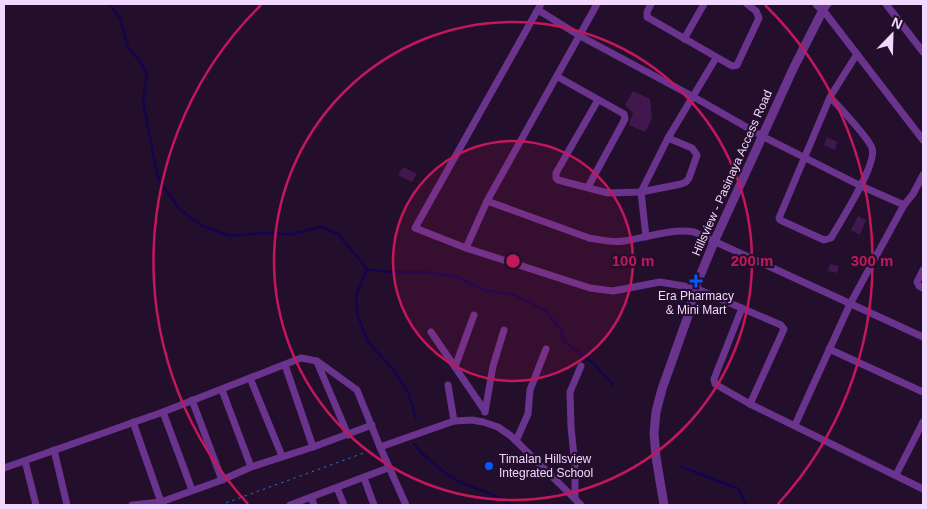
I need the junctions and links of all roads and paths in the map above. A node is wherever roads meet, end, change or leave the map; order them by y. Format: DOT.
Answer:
graph roads {
  1 [pos="597,4"];
  2 [pos="651,4"];
  3 [pos="704,4"];
  4 [pos="747,4"];
  5 [pos="886,4"];
  6 [pos="823,6"];
  7 [pos="539,7"];
  8 [pos="580,36"];
  9 [pos="684,39"];
  10 [pos="923,52"];
  11 [pos="857,54"];
  12 [pos="716,58"];
  13 [pos="558,77"];
  14 [pos="692,96"];
  15 [pos="830,97"];
  16 [pos="598,100"];
  17 [pos="762,136"];
  18 [pos="668,138"];
  19 [pos="923,140"];
  20 [pos="806,158"];
  21 [pos="923,175"];
  22 [pos="861,186"];
  23 [pos="588,187"];
  24 [pos="641,192"];
  25 [pos="487,201"];
  26 [pos="904,205"];
  27 [pos="646,237"];
  28 [pos="714,242"];
  29 [pos="466,248"];
  30 [pos="923,270"];
  31 [pos="695,288"];
  32 [pos="923,288"];
  33 [pos="850,304"];
  34 [pos="742,308"];
  35 [pos="474,315"];
  36 [pos="504,330"];
  37 [pos="431,332"];
  38 [pos="923,337"];
  39 [pos="546,349"];
  40 [pos="829,349"];
  41 [pos="316,362"];
  42 [pos="285,365"];
  43 [pos="581,366"];
  44 [pos="455,367"];
  45 [pos="250,378"];
  46 [pos="448,384"];
  47 [pos="222,390"];
  48 [pos="923,392"];
  49 [pos="192,400"];
  50 [pos="750,404"];
  51 [pos="485,411"];
  52 [pos="162,412"];
  53 [pos="454,421"];
  54 [pos="133,422"];
  55 [pos="483,422"];
  56 [pos="923,422"];
  57 [pos="372,425"];
  58 [pos="795,425"];
  59 [pos="348,435"];
  60 [pos="516,441"];
  61 [pos="313,447"];
  62 [pos="380,447"];
  63 [pos="54,450"];
  64 [pos="282,456"];
  65 [pos="25,460"];
  66 [pos="251,467"];
  67 [pos="4,468"];
  68 [pos="388,468"];
  69 [pos="896,475"];
  70 [pos="364,478"];
  71 [pos="222,480"];
  72 [pos="337,488"];
  73 [pos="923,489"];
  74 [pos="192,490"];
  75 [pos="311,497"];
  76 [pos="575,499"];
  77 [pos="161,502"];
  78 [pos="36,505"];
  79 [pos="67,505"];
  80 [pos="132,505"];
  81 [pos="220,505"];
  82 [pos="290,505"];
  83 [pos="314,505"];
  84 [pos="344,505"];
  85 [pos="374,505"];
  86 [pos="406,505"];
  87 [pos="581,505"];
  88 [pos="664,505"];
  1 -- 8 [label="street"];
  2 -- 9 [label="street"];
  3 -- 9 [label="street"];
  4 -- 12 [label="street"];
  5 -- 10 [label="street"];
  6 -- 11 [label="street"];
  6 -- 17 [label="street, Hillsview - Pasinaya Access Road"];
  7 -- 8 [label="street"];
  7 -- 29 [label="street"];
  8 -- 13 [label="street"];
  8 -- 14 [label="street"];
  9 -- 12 [label="street"];
  11 -- 15 [label="street"];
  11 -- 19 [label="street"];
  12 -- 14 [label="street"];
  13 -- 16 [label="street"];
  13 -- 25 [label="street"];
  14 -- 17 [label="street"];
  14 -- 18 [label="street"];
  15 -- 20 [label="street"];
  15 -- 22 [label="street"];
  16 -- 23 [label="street"];
  16 -- 23 [label="street"];
  17 -- 20 [label="street"];
  17 -- 28 [label="street, Hillsview - Pasinaya Access Road"];
  18 -- 24 [label="street"];
  18 -- 24 [label="street"];
  20 -- 22 [label="street"];
  20 -- 22 [label="street"];
  21 -- 26 [label="street"];
  22 -- 26 [label="street"];
  23 -- 24 [label="street"];
  24 -- 27 [label="street"];
  25 -- 27 [label="street"];
  25 -- 29 [label="street"];
  26 -- 33 [label="street"];
  27 -- 28 [label="street"];
  28 -- 31 [label="street, Hillsview - Pasinaya Access Road"];
  28 -- 33 [label="street"];
  29 -- 31 [label="street"];
  30 -- 32 [label="street"];
  31 -- 34 [label="street"];
  31 -- 88 [label="street, Hillsview - Pasinaya Access Road"];
  33 -- 38 [label="street"];
  33 -- 40 [label="street"];
  34 -- 50 [label="street"];
  34 -- 50 [label="street"];
  35 -- 44 [label="street"];
  36 -- 51 [label="street"];
  37 -- 44 [label="street"];
  39 -- 60 [label="street"];
  40 -- 48 [label="street"];
  40 -- 58 [label="street"];
  41 -- 42 [label="street"];
  41 -- 57 [label="street"];
  41 -- 59 [label="street"];
  42 -- 45 [label="street"];
  42 -- 61 [label="street"];
  43 -- 76 [label="street"];
  44 -- 51 [label="street"];
  45 -- 47 [label="street"];
  45 -- 64 [label="street"];
  46 -- 53 [label="street"];
  47 -- 49 [label="street"];
  47 -- 66 [label="street"];
  49 -- 52 [label="street"];
  49 -- 71 [label="street"];
  50 -- 58 [label="street"];
  51 -- 55 [label="street"];
  52 -- 54 [label="street"];
  52 -- 74 [label="street"];
  53 -- 55 [label="street"];
  53 -- 62 [label="street"];
  54 -- 63 [label="street"];
  54 -- 77 [label="street"];
  55 -- 60 [label="street"];
  56 -- 69 [label="street"];
  57 -- 59 [label="street"];
  57 -- 62 [label="street"];
  58 -- 69 [label="street"];
  59 -- 61 [label="street"];
  60 -- 76 [label="street"];
  61 -- 64 [label="street"];
  62 -- 68 [label="street"];
  62 -- 81 [label="path"];
  63 -- 65 [label="street"];
  63 -- 79 [label="street"];
  64 -- 66 [label="street"];
  65 -- 67 [label="street"];
  65 -- 78 [label="street"];
  66 -- 71 [label="street"];
  68 -- 70 [label="street"];
  68 -- 86 [label="street"];
  69 -- 73 [label="street"];
  70 -- 72 [label="street"];
  70 -- 85 [label="street"];
  71 -- 74 [label="street"];
  72 -- 75 [label="street"];
  72 -- 84 [label="street"];
  74 -- 77 [label="street"];
  75 -- 82 [label="street"];
  75 -- 83 [label="street"];
  76 -- 87 [label="street"];
  77 -- 80 [label="street"];
}
